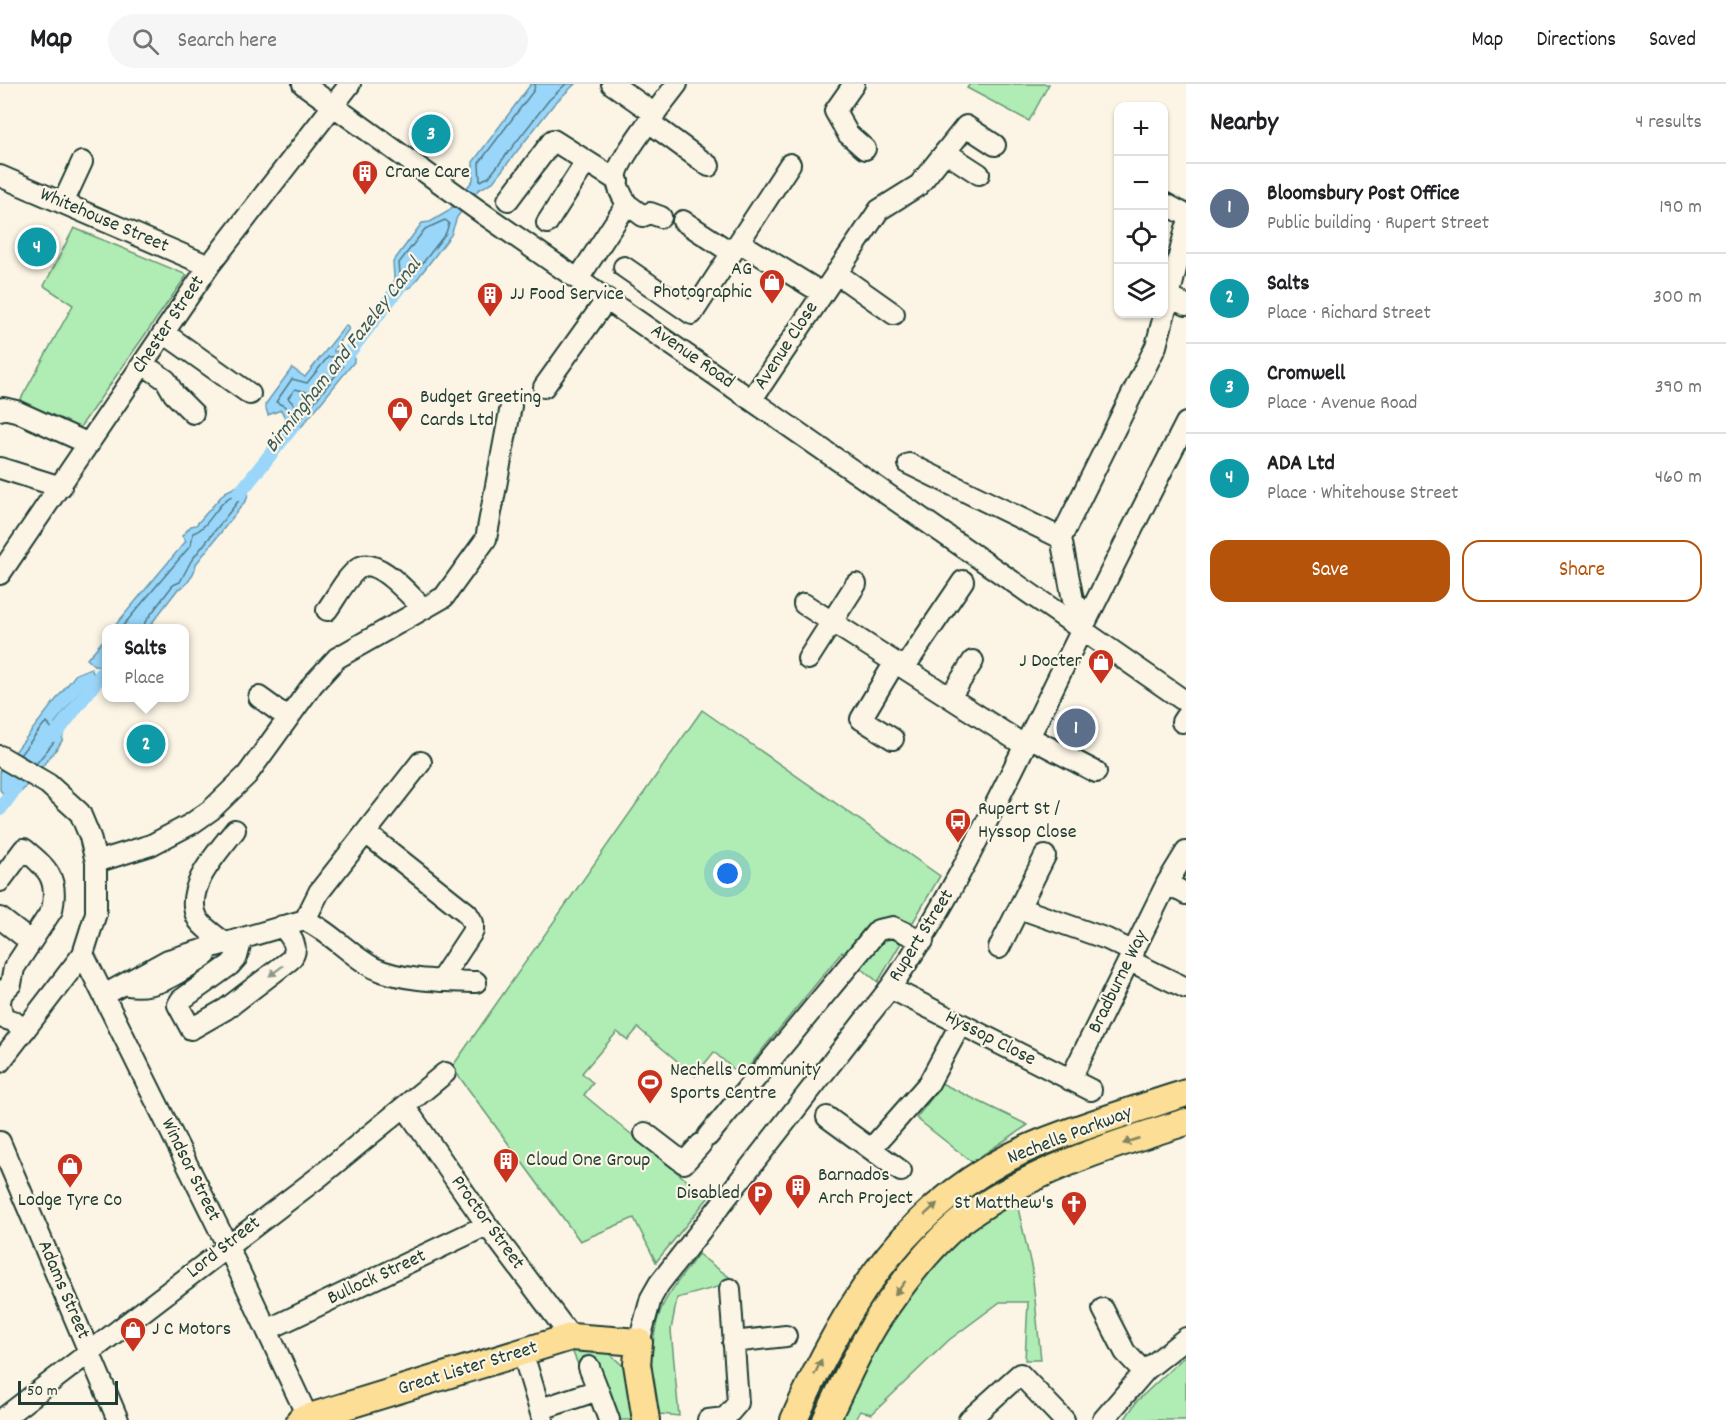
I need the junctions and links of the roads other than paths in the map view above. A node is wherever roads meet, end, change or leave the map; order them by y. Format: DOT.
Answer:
graph roads {
  1 [pos="303,84"];
  2 [pos="350,84"];
  3 [pos="612,84"];
  4 [pos="677,84"];
  5 [pos="854,84"];
  6 [pos="333,104"];
  7 [pos="652,118"];
  8 [pos="995,145"];
  9 [pos="865,150"];
  10 [pos="945,152"];
  11 [pos="82,162"];
  12 [pos="586,162"];
  13 [pos="790,164"];
  14 [pos="709,166"];
  15 [pos="979,174"];
  16 [pos="0,176"];
  17 [pos="618,181"];
  18 [pos="508,200"];
  19 [pos="63,203"];
  20 [pos="627,204"];
  21 [pos="1168,205"];
  22 [pos="1186,214"];
  23 [pos="660,217"];
  24 [pos="683,221"];
  25 [pos="547,223"];
  26 [pos="1186,228"];
  27 [pos="736,248"];
  28 [pos="209,266"];
  29 [pos="624,267"];
  30 [pos="836,273"];
  31 [pos="578,279"];
  32 [pos="822,293"];
  33 [pos="607,299"];
  34 [pos="1177,301"];
  35 [pos="894,314"];
  36 [pos="1162,323"];
  37 [pos="164,333"];
  38 [pos="1147,340"];
  39 [pos="143,364"];
  40 [pos="1130,373"];
  41 [pos="544,387"];
  42 [pos="250,394"];
  43 [pos="752,399"];
  44 [pos="1127,404"];
  45 [pos="511,406"];
  46 [pos="0,410"];
  47 [pos="193,413"];
  48 [pos="1186,423"];
  49 [pos="89,444"];
  50 [pos="909,464"];
  51 [pos="0,468"];
  52 [pos="61,487"];
  53 [pos="1060,538"];
  54 [pos="0,574"];
  55 [pos="963,581"];
  56 [pos="856,584"];
  57 [pos="804,604"];
  58 [pos="423,608"];
  59 [pos="327,610"];
  60 [pos="832,622"];
  61 [pos="1084,624"];
  62 [pos="808,658"];
  63 [pos="973,661"];
  64 [pos="899,665"];
  65 [pos="259,697"];
  66 [pos="950,698"];
  67 [pos="1186,702"];
  68 [pos="288,718"];
  69 [pos="893,739"];
  70 [pos="1027,741"];
  71 [pos="1,756"];
  72 [pos="421,762"];
  73 [pos="1096,772"];
  74 [pos="235,830"];
  75 [pos="366,833"];
  76 [pos="1186,852"];
  77 [pos="1046,856"];
  78 [pos="96,862"];
  79 [pos="0,881"];
  80 [pos="1167,883"];
  81 [pos="1186,894"];
  82 [pos="1019,908"];
  83 [pos="0,918"];
  84 [pos="305,920"];
  85 [pos="282,927"];
  86 [pos="233,940"];
  87 [pos="923,941"];
  88 [pos="31,942"];
  89 [pos="999,948"];
  90 [pos="83,954"];
  91 [pos="1132,956"];
  92 [pos="440,981"];
  93 [pos="476,982"];
  94 [pos="890,988"];
  95 [pos="1186,988"];
  96 [pos="105,995"];
  97 [pos="0,1003"];
  98 [pos="19,1025"];
  99 [pos="960,1025"];
  100 [pos="3,1054"];
  101 [pos="445,1073"];
  102 [pos="1070,1080"];
  103 [pos="1091,1090"];
  104 [pos="1186,1093"];
  105 [pos="405,1107"];
  106 [pos="827,1117"];
  107 [pos="1186,1122"];
  108 [pos="645,1133"];
  109 [pos="871,1149"];
  110 [pos="2,1152"];
  111 [pos="901,1172"];
  112 [pos="487,1225"];
  113 [pos="227,1245"];
  114 [pos="730,1289"];
  115 [pos="1103,1309"];
  116 [pos="267,1330"];
  117 [pos="786,1336"];
  118 [pos="570,1337"];
  119 [pos="1186,1338"];
  120 [pos="639,1342"];
  121 [pos="734,1342"];
  122 [pos="90,1352"];
  123 [pos="853,1366"];
  124 [pos="527,1367"];
  125 [pos="589,1367"];
  126 [pos="1144,1371"];
  127 [pos="598,1390"];
  128 [pos="542,1415"];
  129 [pos="305,1419"];
  130 [pos="1,1420"];
  131 [pos="118,1420"];
  132 [pos="609,1420"];
  133 [pos="646,1420"];
  134 [pos="708,1420"];
  135 [pos="794,1420"];
  136 [pos="812,1420"];
  137 [pos="826,1420"];
  138 [pos="969,1420"];
  139 [pos="1064,1420"];
  140 [pos="1103,1420"];
  1 -- 6 [label="street, Avenue Road"];
  2 -- 6 [label="street, Chester Street"];
  3 -- 7 [label="street"];
  4 -- 7 [label="street"];
  5 -- 9 [label="street"];
  6 -- 28 [label="street, Chester Street"];
  6 -- 31 [label="street, Avenue Road"];
  7 -- 14 [label="street"];
  7 -- 17 [label="street"];
  8 -- 10 [label="street"];
  10 -- 15 [label="street"];
  10 -- 30 [label="street, Avenue Close"];
  11 -- 19 [label="street"];
  12 -- 17 [label="street"];
  12 -- 18 [label="street"];
  12 -- 25 [label="street"];
  13 -- 27 [label="street"];
  16 -- 19 [label="street, Whitehouse Street"];
  17 -- 20 [label="street"];
  19 -- 28 [label="street, Whitehouse Street"];
  20 -- 23 [label="street"];
  20 -- 31 [label="street"];
  21 -- 22 [label="street"];
  24 -- 27 [label="street, Avenue Close"];
  26 -- 34 [label="street"];
  27 -- 29 [label="street"];
  27 -- 32 [label="street, Avenue Close"];
  28 -- 37 [label="street, Chester Street"];
  30 -- 32 [label="street, Avenue Close"];
  30 -- 35 [label="street"];
  31 -- 33 [label="street, Avenue Road"];
  32 -- 43 [label="street, Avenue Close"];
  33 -- 41 [label="street"];
  33 -- 43 [label="street, Avenue Road"];
  34 -- 36 [label="street"];
  36 -- 38 [label="street"];
  36 -- 44 [label="street"];
  37 -- 39 [label="street, Chester Street"];
  37 -- 42 [label="street"];
  39 -- 47 [label="street"];
  39 -- 49 [label="street, Chester Street"];
  40 -- 44 [label="street"];
  43 -- 61 [label="street, Avenue Road"];
  44 -- 53 [label="street"];
  45 -- 58 [label="street"];
  46 -- 49 [label="street"];
  48 -- 61 [label="street, Rupert Street"];
  49 -- 52 [label="street, Chester Street"];
  50 -- 53 [label="street"];
  51 -- 52 [label="street"];
  52 -- 54 [label="street, Chester Street"];
  53 -- 61 [label="street"];
  55 -- 64 [label="street"];
  56 -- 60 [label="street"];
  57 -- 60 [label="street"];
  58 -- 59 [label="street"];
  58 -- 68 [label="street"];
  60 -- 62 [label="street"];
  60 -- 64 [label="street"];
  61 -- 67 [label="street, Avenue Road"];
  61 -- 70 [label="street, Rupert Street"];
  63 -- 66 [label="street"];
  64 -- 66 [label="street"];
  64 -- 69 [label="street"];
  65 -- 68 [label="street"];
  66 -- 70 [label="street"];
  68 -- 78 [label="street"];
  70 -- 73 [label="street"];
  70 -- 87 [label="street, Rupert Street"];
  71 -- 78 [label="street"];
  72 -- 75 [label="street"];
  74 -- 86 [label="street"];
  75 -- 84 [label="street"];
  75 -- 92 [label="street"];
  76 -- 80 [label="street, Bradburne Way"];
  77 -- 82 [label="street"];
  78 -- 90 [label="street"];
  79 -- 88 [label="street"];
  80 -- 81 [label="street"];
  80 -- 91 [label="street, Bradburne Way"];
  82 -- 89 [label="street"];
  82 -- 91 [label="street"];
  83 -- 88 [label="street"];
  84 -- 85 [label="street"];
  84 -- 92 [label="street"];
  85 -- 86 [label="street"];
  85 -- 86 [label="street, one-way"];
  86 -- 96 [label="street"];
  87 -- 94 [label="street, Rupert Street"];
  87 -- 108 [label="street"];
  88 -- 97 [label="street"];
  90 -- 96 [label="street, Windsor Street"];
  90 -- 98 [label="street"];
  91 -- 95 [label="street"];
  91 -- 102 [label="street, Bradburne Way"];
  92 -- 93 [label="street"];
  94 -- 99 [label="street, Hyssop Close"];
  94 -- 120 [label="street, Rupert Street"];
  96 -- 113 [label="street, Windsor Street"];
  97 -- 98 [label="street"];
  98 -- 100 [label="street"];
  99 -- 102 [label="street, Hyssop Close"];
  99 -- 109 [label="street"];
  101 -- 105 [label="street, Lord Street"];
  102 -- 103 [label="street, Hyssop Close"];
  135 -- 104 [label="main road, Nechells Parkway, one-way"];
  105 -- 112 [label="street, Proctor Street"];
  105 -- 113 [label="street, Lord Street"];
  106 -- 109 [label="street"];
  107 -- 123 [label="main road, Nechells Parkway, one-way"];
  109 -- 111 [label="street"];
  110 -- 122 [label="street, Adams Street"];
  112 -- 116 [label="street, Bullock Street"];
  112 -- 118 [label="street, Proctor Street"];
  113 -- 116 [label="street, Windsor Street"];
  113 -- 122 [label="street, Lord Street"];
  114 -- 121 [label="street"];
  115 -- 126 [label="street"];
  116 -- 129 [label="street, Windsor Street"];
  117 -- 121 [label="street"];
  118 -- 120 [label="main road, Great Lister Street"];
  118 -- 129 [label="main road, Great Lister Street"];
  119 -- 126 [label="street"];
  120 -- 133 [label="main road, Rupert Street"];
  121 -- 134 [label="street"];
  122 -- 130 [label="street, Lord Street"];
  122 -- 131 [label="street, Adams Street"];
  123 -- 136 [label="main road"];
  123 -- 137 [label="main road, Nechells Parkway"];
  124 -- 128 [label="street"];
  125 -- 127 [label="street"];
  126 -- 140 [label="street"];
  127 -- 128 [label="street"];
  127 -- 132 [label="street"];
  138 -- 139 [label="street"];
}
